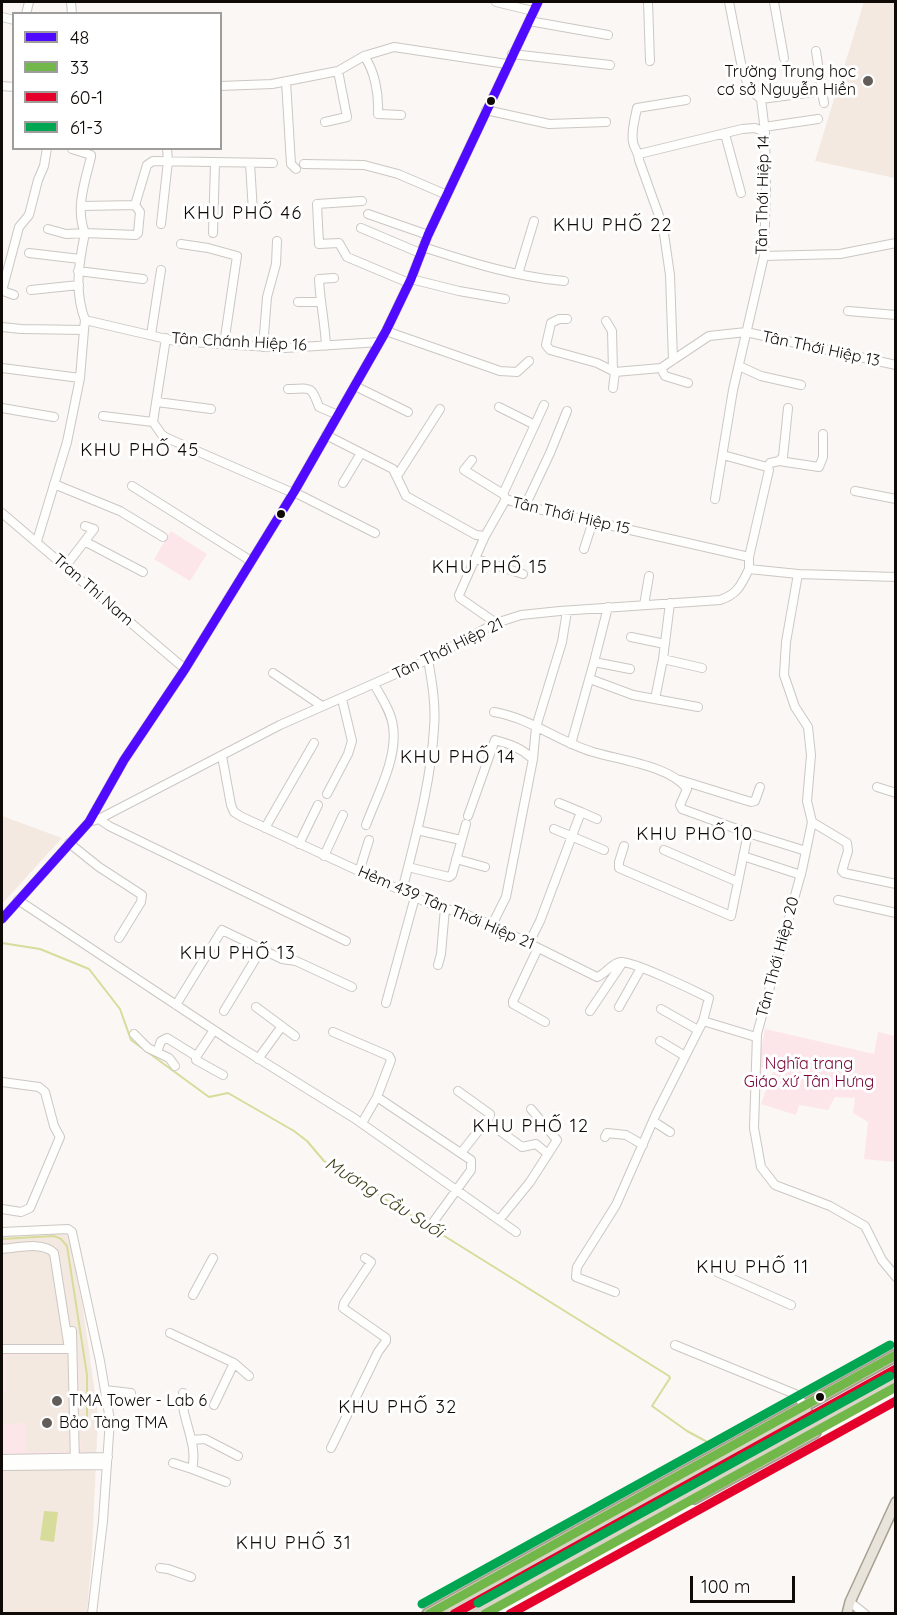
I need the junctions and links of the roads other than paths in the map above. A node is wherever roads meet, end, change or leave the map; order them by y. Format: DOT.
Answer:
graph roads {
  1 [pos="496,2"];
  2 [pos="538,2"];
  3 [pos="648,2"];
  4 [pos="729,2"];
  5 [pos="774,2"];
  6 [pos="533,11"];
  7 [pos="529,21"];
  8 [pos="608,35"];
  9 [pos="816,51"];
  10 [pos="512,54"];
  11 [pos="364,56"];
  12 [pos="784,58"];
  13 [pos="650,61"];
  14 [pos="507,64"];
  15 [pos="610,65"];
  16 [pos="338,71"];
  17 [pos="286,81"];
  18 [pos="222,86"];
  19 [pos="822,91"];
  20 [pos="760,99"];
  21 [pos="686,100"];
  22 [pos="824,103"];
  23 [pos="486,110"];
  24 [pos="401,115"];
  25 [pos="818,119"];
  26 [pos="325,122"];
  27 [pos="606,122"];
  28 [pos="765,130"];
  29 [pos="725,134"];
  30 [pos="47,150"];
  31 [pos="75,150"];
  32 [pos="167,150"];
  33 [pos="639,154"];
  34 [pos="168,161"];
  35 [pos="215,163"];
  36 [pos="250,163"];
  37 [pos="273,163"];
  38 [pos="304,164"];
  39 [pos="296,169"];
  40 [pos="741,193"];
  41 [pos="447,195"];
  42 [pos="362,201"];
  43 [pos="135,205"];
  44 [pos="82,206"];
  45 [pos="253,212"];
  46 [pos="368,214"];
  47 [pos="534,221"];
  48 [pos="161,224"];
  49 [pos="361,228"];
  50 [pos="48,229"];
  51 [pos="84,233"];
  52 [pos="213,233"];
  53 [pos="428,235"];
  54 [pos="277,241"];
  55 [pos="896,243"];
  56 [pos="181,244"];
  57 [pos="421,250"];
  58 [pos="29,253"];
  59 [pos="764,256"];
  60 [pos="80,259"];
  61 [pos="161,270"];
  62 [pos="78,271"];
  63 [pos="519,274"];
  64 [pos="334,278"];
  65 [pos="143,279"];
  66 [pos="410,281"];
  67 [pos="564,281"];
  68 [pos="79,285"];
  69 [pos="31,290"];
  70 [pos="2,291"];
  71 [pos="14,295"];
  72 [pos="505,299"];
  73 [pos="298,302"];
  74 [pos="320,302"];
  75 [pos="848,311"];
  76 [pos="896,315"];
  77 [pos="567,319"];
  78 [pos="85,320"];
  79 [pos="606,321"];
  80 [pos="2,327"];
  81 [pos="84,330"];
  82 [pos="386,331"];
  83 [pos="746,332"];
  84 [pos="150,335"];
  85 [pos="166,338"];
  86 [pos="380,342"];
  87 [pos="224,344"];
  88 [pos="263,346"];
  89 [pos="326,346"];
  90 [pos="673,360"];
  91 [pos="529,362"];
  92 [pos="896,365"];
  93 [pos="738,366"];
  94 [pos="2,368"];
  95 [pos="661,368"];
  96 [pos="614,371"];
  97 [pos="80,378"];
  98 [pos="688,383"];
  99 [pos="801,385"];
  100 [pos="355,386"];
  101 [pos="613,388"];
  102 [pos="288,389"];
  103 [pos="157,402"];
  104 [pos="544,405"];
  105 [pos="499,407"];
  106 [pos="2,408"];
  107 [pos="788,408"];
  108 [pos="440,409"];
  109 [pos="211,410"];
  110 [pos="567,411"];
  111 [pos="408,412"];
  112 [pos="338,415"];
  113 [pos="103,416"];
  114 [pos="54,417"];
  115 [pos="153,422"];
  116 [pos="535,424"];
  117 [pos="823,434"];
  118 [pos="326,435"];
  119 [pos="361,453"];
  120 [pos="723,455"];
  121 [pos="472,460"];
  122 [pos="779,461"];
  123 [pos="767,467"];
  124 [pos="397,476"];
  125 [pos="344,483"];
  126 [pos="54,484"];
  127 [pos="132,486"];
  128 [pos="855,491"];
  129 [pos="294,493"];
  130 [pos="504,496"];
  131 [pos="715,499"];
  132 [pos="896,499"];
  133 [pos="525,506"];
  134 [pos="2,513"];
  135 [pos="593,521"];
  136 [pos="85,526"];
  137 [pos="375,533"];
  138 [pos="485,536"];
  139 [pos="163,537"];
  140 [pos="37,541"];
  141 [pos="86,542"];
  142 [pos="584,549"];
  143 [pos="749,557"];
  144 [pos="476,559"];
  145 [pos="251,561"];
  146 [pos="65,567"];
  147 [pos="749,569"];
  148 [pos="143,572"];
  149 [pos="523,574"];
  150 [pos="798,574"];
  151 [pos="649,576"];
  152 [pos="896,577"];
  153 [pos="670,603"];
  154 [pos="644,605"];
  155 [pos="608,607"];
  156 [pos="567,611"];
  157 [pos="496,623"];
  158 [pos="631,637"];
  159 [pos="665,644"];
  160 [pos="428,659"];
  161 [pos="663,659"];
  162 [pos="594,662"];
  163 [pos="702,668"];
  164 [pos="185,669"];
  165 [pos="630,669"];
  166 [pos="273,673"];
  167 [pos="590,679"];
  168 [pos="374,684"];
  169 [pos="342,699"];
  170 [pos="655,699"];
  171 [pos="322,706"];
  172 [pos="698,707"];
  173 [pos="494,712"];
  174 [pos="536,727"];
  175 [pos="314,742"];
  176 [pos="571,744"];
  177 [pos="222,756"];
  178 [pos="533,759"];
  179 [pos="680,780"];
  180 [pos="760,787"];
  181 [pos="877,787"];
  182 [pos="896,793"];
  183 [pos="327,794"];
  184 [pos="559,803"];
  185 [pos="318,805"];
  186 [pos="581,812"];
  187 [pos="343,815"];
  188 [pos="99,819"];
  189 [pos="597,819"];
  190 [pos="89,822"];
  191 [pos="812,822"];
  192 [pos="366,825"];
  193 [pos="265,828"];
  194 [pos="554,829"];
  195 [pos="417,830"];
  196 [pos="748,833"];
  197 [pos="572,836"];
  198 [pos="369,840"];
  199 [pos="461,840"];
  200 [pos="69,843"];
  201 [pos="299,844"];
  202 [pos="624,846"];
  203 [pos="604,850"];
  204 [pos="664,850"];
  205 [pos="806,851"];
  206 [pos="324,856"];
  207 [pos="743,856"];
  208 [pos="456,859"];
  209 [pos="408,867"];
  210 [pos="485,867"];
  211 [pos="359,872"];
  212 [pos="801,875"];
  213 [pos="738,882"];
  214 [pos="896,884"];
  215 [pos="402,891"];
  216 [pos="415,897"];
  217 [pos="18,900"];
  218 [pos="838,900"];
  219 [pos="444,908"];
  220 [pos="896,913"];
  221 [pos="2,919"];
  222 [pos="492,925"];
  223 [pos="118,938"];
  224 [pos="346,941"];
  225 [pos="529,943"];
  226 [pos="258,947"];
  227 [pos="538,948"];
  228 [pos="622,962"];
  229 [pos="438,965"];
  230 [pos="641,968"];
  231 [pos="352,987"];
  232 [pos="386,1003"];
  233 [pos="176,1005"];
  234 [pos="256,1007"];
  235 [pos="619,1007"];
  236 [pos="661,1009"];
  237 [pos="224,1011"];
  238 [pos="590,1011"];
  239 [pos="703,1021"];
  240 [pos="545,1022"];
  241 [pos="282,1026"];
  242 [pos="214,1030"];
  243 [pos="698,1030"];
  244 [pos="333,1032"];
  245 [pos="134,1034"];
  246 [pos="295,1036"];
  247 [pos="756,1037"];
  248 [pos="660,1041"];
  249 [pos="157,1052"];
  250 [pos="196,1056"];
  251 [pos="685,1056"];
  252 [pos="258,1059"];
  253 [pos="175,1066"];
  254 [pos="223,1075"];
  255 [pos="2,1082"];
  256 [pos="458,1091"];
  257 [pos="377,1097"];
  258 [pos="531,1109"];
  259 [pos="653,1121"];
  260 [pos="362,1124"];
  261 [pos="500,1131"];
  262 [pos="670,1132"];
  263 [pos="605,1137"];
  264 [pos="643,1145"];
  265 [pos="461,1153"];
  266 [pos="548,1154"];
  267 [pos="457,1190"];
  268 [pos="2,1209"];
  269 [pos="499,1220"];
  270 [pos="434,1221"];
  271 [pos="2,1232"];
  272 [pos="516,1232"];
  273 [pos="2,1249"];
  274 [pos="213,1258"];
  275 [pos="365,1258"];
  276 [pos="717,1272"];
  277 [pos="896,1277"];
  278 [pos="615,1292"];
  279 [pos="193,1294"];
  280 [pos="790,1305"];
  281 [pos="72,1331"];
  282 [pos="171,1333"];
  283 [pos="675,1345"];
  284 [pos="2,1349"];
  285 [pos="896,1355"];
  286 [pos="896,1361"];
  287 [pos="234,1363"];
  288 [pos="249,1376"];
  289 [pos="896,1384"];
  290 [pos="105,1390"];
  291 [pos="131,1393"];
  292 [pos="183,1393"];
  293 [pos="214,1405"];
  294 [pos="805,1406"];
  295 [pos="192,1440"];
  296 [pos="331,1448"];
  297 [pos="238,1456"];
  298 [pos="2,1459"];
  299 [pos="108,1461"];
  300 [pos="75,1462"];
  301 [pos="173,1463"];
  302 [pos="2,1466"];
  303 [pos="192,1469"];
  304 [pos="226,1482"];
  305 [pos="896,1502"];
  306 [pos="160,1569"];
  307 [pos="191,1577"];
  308 [pos="528,1585"];
  309 [pos="850,1602"];
  310 [pos="92,1614"];
  311 [pos="428,1614"];
  312 [pos="445,1614"];
  313 [pos="469,1614"];
  314 [pos="484,1614"];
  315 [pos="847,1614"];
  316 [pos="865,1614"];
  1 -- 6 [label="street"];
  2 -- 6 [label="street"];
  3 -- 13 [label="street"];
  4 -- 20 [label="street, Tân Thới Hiệp 14"];
  5 -- 12 [label="street"];
  6 -- 7 [label="street"];
  7 -- 8 [label="street"];
  7 -- 10 [label="street"];
  9 -- 19 [label="street"];
  10 -- 14 [label="street"];
  10 -- 15 [label="street"];
  11 -- 14 [label="street"];
  11 -- 16 [label="street"];
  11 -- 24 [label="street"];
  14 -- 23 [label="street"];
  16 -- 17 [label="street"];
  16 -- 26 [label="street"];
  17 -- 18 [label="street"];
  17 -- 39 [label="street"];
  19 -- 20 [label="street"];
  19 -- 22 [label="street"];
  20 -- 28 [label="street, Tân Thới Hiệp 14"];
  21 -- 33 [label="street"];
  23 -- 27 [label="street"];
  23 -- 41 [label="street"];
  25 -- 28 [label="street"];
  28 -- 29 [label="street"];
  28 -- 59 [label="street, Tân Thới Hiệp 14"];
  29 -- 33 [label="street"];
  29 -- 40 [label="street"];
  30 -- 70 [label="street"];
  31 -- 44 [label="street"];
  32 -- 34 [label="street"];
  33 -- 90 [label="street"];
  34 -- 35 [label="street"];
  34 -- 43 [label="street"];
  34 -- 48 [label="street"];
  35 -- 36 [label="street"];
  35 -- 52 [label="street"];
  36 -- 37 [label="street"];
  36 -- 45 [label="street"];
  38 -- 41 [label="street"];
  41 -- 53 [label="street"];
  42 -- 66 [label="street"];
  43 -- 44 [label="street"];
  43 -- 51 [label="street"];
  44 -- 51 [label="street"];
  46 -- 53 [label="street"];
  47 -- 63 [label="street"];
  49 -- 57 [label="street"];
  50 -- 51 [label="street"];
  51 -- 60 [label="street"];
  53 -- 57 [label="street"];
  54 -- 88 [label="street"];
  55 -- 59 [label="street"];
  56 -- 87 [label="street"];
  57 -- 63 [label="street"];
  57 -- 66 [label="street"];
  58 -- 60 [label="street"];
  59 -- 83 [label="street, Tân Thới Hiệp 14"];
  60 -- 62 [label="street"];
  61 -- 84 [label="street"];
  62 -- 65 [label="street"];
  62 -- 68 [label="street"];
  63 -- 67 [label="street"];
  64 -- 74 [label="street"];
  66 -- 72 [label="street"];
  66 -- 82 [label="street"];
  68 -- 69 [label="street"];
  68 -- 78 [label="street"];
  70 -- 71 [label="street"];
  73 -- 74 [label="street"];
  74 -- 89 [label="street"];
  75 -- 76 [label="street"];
  77 -- 96 [label="street"];
  78 -- 81 [label="street"];
  78 -- 84 [label="street, Tân Chánh Hiệp 16"];
  79 -- 96 [label="street"];
  80 -- 81 [label="street"];
  81 -- 97 [label="street"];
  82 -- 86 [label="street"];
  82 -- 91 [label="street"];
  83 -- 90 [label="street, Tân Thới Hiệp 13"];
  83 -- 92 [label="street, Tân Thới Hiệp 13"];
  83 -- 93 [label="street, Tân Thới Hiệp 14"];
  84 -- 85 [label="street, Tân Chánh Hiệp 16"];
  85 -- 87 [label="street, Tân Chánh Hiệp 16"];
  85 -- 103 [label="street"];
  86 -- 89 [label="street, Tân Chánh Hiệp 16"];
  86 -- 100 [label="street"];
  87 -- 88 [label="street, Tân Chánh Hiệp 16"];
  88 -- 89 [label="street, Tân Chánh Hiệp 16"];
  90 -- 95 [label="street, Tân Thới Hiệp 13"];
  93 -- 99 [label="street"];
  93 -- 120 [label="street, Tân Thới Hiệp 14"];
  94 -- 97 [label="street"];
  95 -- 96 [label="street"];
  95 -- 98 [label="street"];
  96 -- 101 [label="street"];
  97 -- 126 [label="street"];
  100 -- 111 [label="street"];
  100 -- 112 [label="street"];
  102 -- 112 [label="street"];
  103 -- 109 [label="street"];
  103 -- 115 [label="street"];
  104 -- 116 [label="street"];
  105 -- 116 [label="street"];
  106 -- 114 [label="street"];
  107 -- 122 [label="street"];
  108 -- 124 [label="street"];
  110 -- 133 [label="street"];
  112 -- 118 [label="street"];
  113 -- 115 [label="street"];
  115 -- 129 [label="street"];
  116 -- 130 [label="street"];
  117 -- 122 [label="street"];
  118 -- 119 [label="street"];
  118 -- 129 [label="street"];
  119 -- 124 [label="street"];
  119 -- 125 [label="street"];
  120 -- 123 [label="street"];
  120 -- 131 [label="street, Tân Thới Hiệp 14"];
  121 -- 130 [label="street"];
  122 -- 123 [label="street"];
  123 -- 143 [label="street"];
  124 -- 138 [label="street"];
  126 -- 139 [label="street"];
  126 -- 140 [label="street"];
  127 -- 145 [label="street"];
  128 -- 132 [label="street"];
  129 -- 137 [label="street"];
  129 -- 145 [label="street"];
  130 -- 133 [label="street, Tân Thới Hiệp 15"];
  130 -- 138 [label="street, Tân Thới Hiệp 15"];
  133 -- 135 [label="street, Tân Thới Hiệp 15"];
  134 -- 140 [label="street, Tran Thi Nam"];
  135 -- 142 [label="street"];
  135 -- 143 [label="street, Tân Thới Hiệp 15"];
  136 -- 141 [label="street"];
  138 -- 144 [label="street, Tân Thới Hiệp 15"];
  140 -- 146 [label="street, Tran Thi Nam"];
  141 -- 146 [label="street"];
  141 -- 148 [label="street"];
  143 -- 147 [label="street"];
  144 -- 149 [label="street"];
  144 -- 157 [label="street, Tân Thới Hiệp 15"];
  145 -- 164 [label="street"];
  146 -- 164 [label="street, Tran Thi Nam"];
  147 -- 150 [label="street"];
  147 -- 153 [label="street, Tân Thới Hiệp 21"];
  150 -- 152 [label="street"];
  150 -- 191 [label="street, Tân Thới Hiệp 20"];
  151 -- 154 [label="street"];
  153 -- 154 [label="street, Tân Thới Hiệp 21"];
  153 -- 159 [label="street"];
  154 -- 155 [label="street, Tân Thới Hiệp 21"];
  155 -- 156 [label="street, Tân Thới Hiệp 21"];
  155 -- 162 [label="street"];
  156 -- 157 [label="street, Tân Thới Hiệp 21"];
  156 -- 174 [label="street"];
  157 -- 160 [label="street, Tân Thới Hiệp 21"];
  158 -- 159 [label="street"];
  159 -- 161 [label="street"];
  160 -- 168 [label="street, Tân Thới Hiệp 21"];
  160 -- 195 [label="street"];
  161 -- 163 [label="street"];
  161 -- 170 [label="street"];
  162 -- 165 [label="street"];
  162 -- 167 [label="street"];
  164 -- 190 [label="street"];
  166 -- 171 [label="street"];
  167 -- 170 [label="street"];
  167 -- 176 [label="street"];
  168 -- 169 [label="street, Tân Thới Hiệp 21"];
  168 -- 192 [label="street"];
  169 -- 171 [label="street, Tân Thới Hiệp 21"];
  169 -- 183 [label="street"];
  170 -- 172 [label="street"];
  171 -- 177 [label="street, Tân Thới Hiệp 21"];
  173 -- 174 [label="street"];
  174 -- 176 [label="street"];
  174 -- 178 [label="street"];
  175 -- 193 [label="street"];
  176 -- 179 [label="street"];
  177 -- 188 [label="street, Tân Thới Hiệp 21"];
  177 -- 193 [label="street, Hẻm 439 Tân Thới Hiệp 21"];
  178 -- 199 [label="street"];
  178 -- 222 [label="street"];
  179 -- 180 [label="street"];
  179 -- 196 [label="street"];
  181 -- 182 [label="street"];
  184 -- 186 [label="street"];
  185 -- 201 [label="street"];
  186 -- 189 [label="street"];
  186 -- 197 [label="street"];
  187 -- 206 [label="street"];
  188 -- 190 [label="street, Tân Thới Hiệp 21"];
  188 -- 224 [label="street"];
  190 -- 200 [label="street"];
  191 -- 205 [label="street, Tân Thới Hiệp 20"];
  191 -- 214 [label="street"];
  193 -- 201 [label="street, Hẻm 439 Tân Thới Hiệp 21"];
  194 -- 197 [label="street"];
  195 -- 199 [label="street"];
  195 -- 209 [label="street"];
  196 -- 205 [label="street"];
  196 -- 207 [label="street"];
  197 -- 203 [label="street"];
  197 -- 225 [label="street"];
  198 -- 211 [label="street"];
  199 -- 208 [label="street"];
  200 -- 217 [label="street"];
  200 -- 223 [label="street"];
  201 -- 206 [label="street, Hẻm 439 Tân Thới Hiệp 21"];
  202 -- 213 [label="street"];
  204 -- 213 [label="street"];
  205 -- 212 [label="street, Tân Thới Hiệp 20"];
  206 -- 211 [label="street, Hẻm 439 Tân Thới Hiệp 21"];
  207 -- 212 [label="street"];
  207 -- 213 [label="street"];
  208 -- 209 [label="street"];
  208 -- 210 [label="street"];
  209 -- 215 [label="street"];
  211 -- 215 [label="street, Hẻm 439 Tân Thới Hiệp 21"];
  212 -- 247 [label="street, Tân Thới Hiệp 20"];
  215 -- 216 [label="street, Hẻm 439 Tân Thới Hiệp 21"];
  216 -- 219 [label="street, Hẻm 439 Tân Thới Hiệp 21"];
  216 -- 232 [label="street"];
  217 -- 221 [label="street"];
  217 -- 233 [label="street"];
  218 -- 220 [label="street"];
  219 -- 222 [label="street, Hẻm 439 Tân Thới Hiệp 21"];
  219 -- 229 [label="street"];
  222 -- 225 [label="street, Hẻm 439 Tân Thới Hiệp 21"];
  225 -- 227 [label="street, Hẻm 439 Tân Thới Hiệp 21"];
  226 -- 231 [label="street"];
  226 -- 233 [label="street"];
  226 -- 237 [label="street"];
  227 -- 228 [label="street, Hẻm 439 Tân Thới Hiệp 21"];
  227 -- 240 [label="street"];
  228 -- 230 [label="street"];
  228 -- 238 [label="street"];
  230 -- 235 [label="street"];
  230 -- 239 [label="street"];
  233 -- 242 [label="street"];
  234 -- 241 [label="street"];
  236 -- 243 [label="street"];
  239 -- 243 [label="street"];
  239 -- 247 [label="street"];
  241 -- 246 [label="street"];
  241 -- 252 [label="street"];
  242 -- 250 [label="street"];
  242 -- 252 [label="street"];
  243 -- 251 [label="street"];
  244 -- 257 [label="street"];
  245 -- 249 [label="street"];
  247 -- 277 [label="street, Tân Thới Hiệp 20"];
  248 -- 251 [label="street"];
  249 -- 250 [label="street"];
  249 -- 253 [label="street"];
  250 -- 254 [label="street"];
  251 -- 259 [label="street"];
  252 -- 260 [label="street"];
  255 -- 268 [label="street"];
  256 -- 265 [label="street"];
  257 -- 260 [label="street"];
  257 -- 265 [label="street"];
  258 -- 266 [label="street"];
  259 -- 262 [label="street"];
  259 -- 264 [label="street"];
  260 -- 267 [label="street"];
  261 -- 266 [label="street"];
  263 -- 264 [label="street"];
  264 -- 278 [label="street"];
  265 -- 267 [label="street"];
  266 -- 269 [label="street"];
  267 -- 269 [label="street"];
  267 -- 270 [label="street"];
  269 -- 272 [label="street"];
  271 -- 290 [label="street"];
  273 -- 284 [label="street"];
  274 -- 279 [label="street"];
  275 -- 296 [label="street"];
  276 -- 280 [label="street"];
  281 -- 300 [label="street"];
  282 -- 287 [label="street"];
  283 -- 294 [label="street"];
  285 -- 294 [label="highway"];
  286 -- 312 [label="highway"];
  287 -- 288 [label="street"];
  287 -- 293 [label="street"];
  289 -- 308 [label="highway"];
  290 -- 291 [label="street"];
  290 -- 299 [label="street"];
  292 -- 295 [label="street"];
  294 -- 311 [label="highway"];
  295 -- 297 [label="street"];
  295 -- 303 [label="street"];
  298 -- 300 [label="street"];
  299 -- 300 [label="street"];
  299 -- 310 [label="street"];
  300 -- 302 [label="street"];
  301 -- 303 [label="street"];
  303 -- 304 [label="street"];
  305 -- 309 [label="main road"];
  306 -- 307 [label="street"];
  308 -- 313 [label="highway"];
  308 -- 314 [label="highway"];
  309 -- 315 [label="main road"];
  309 -- 316 [label="street"];
}
